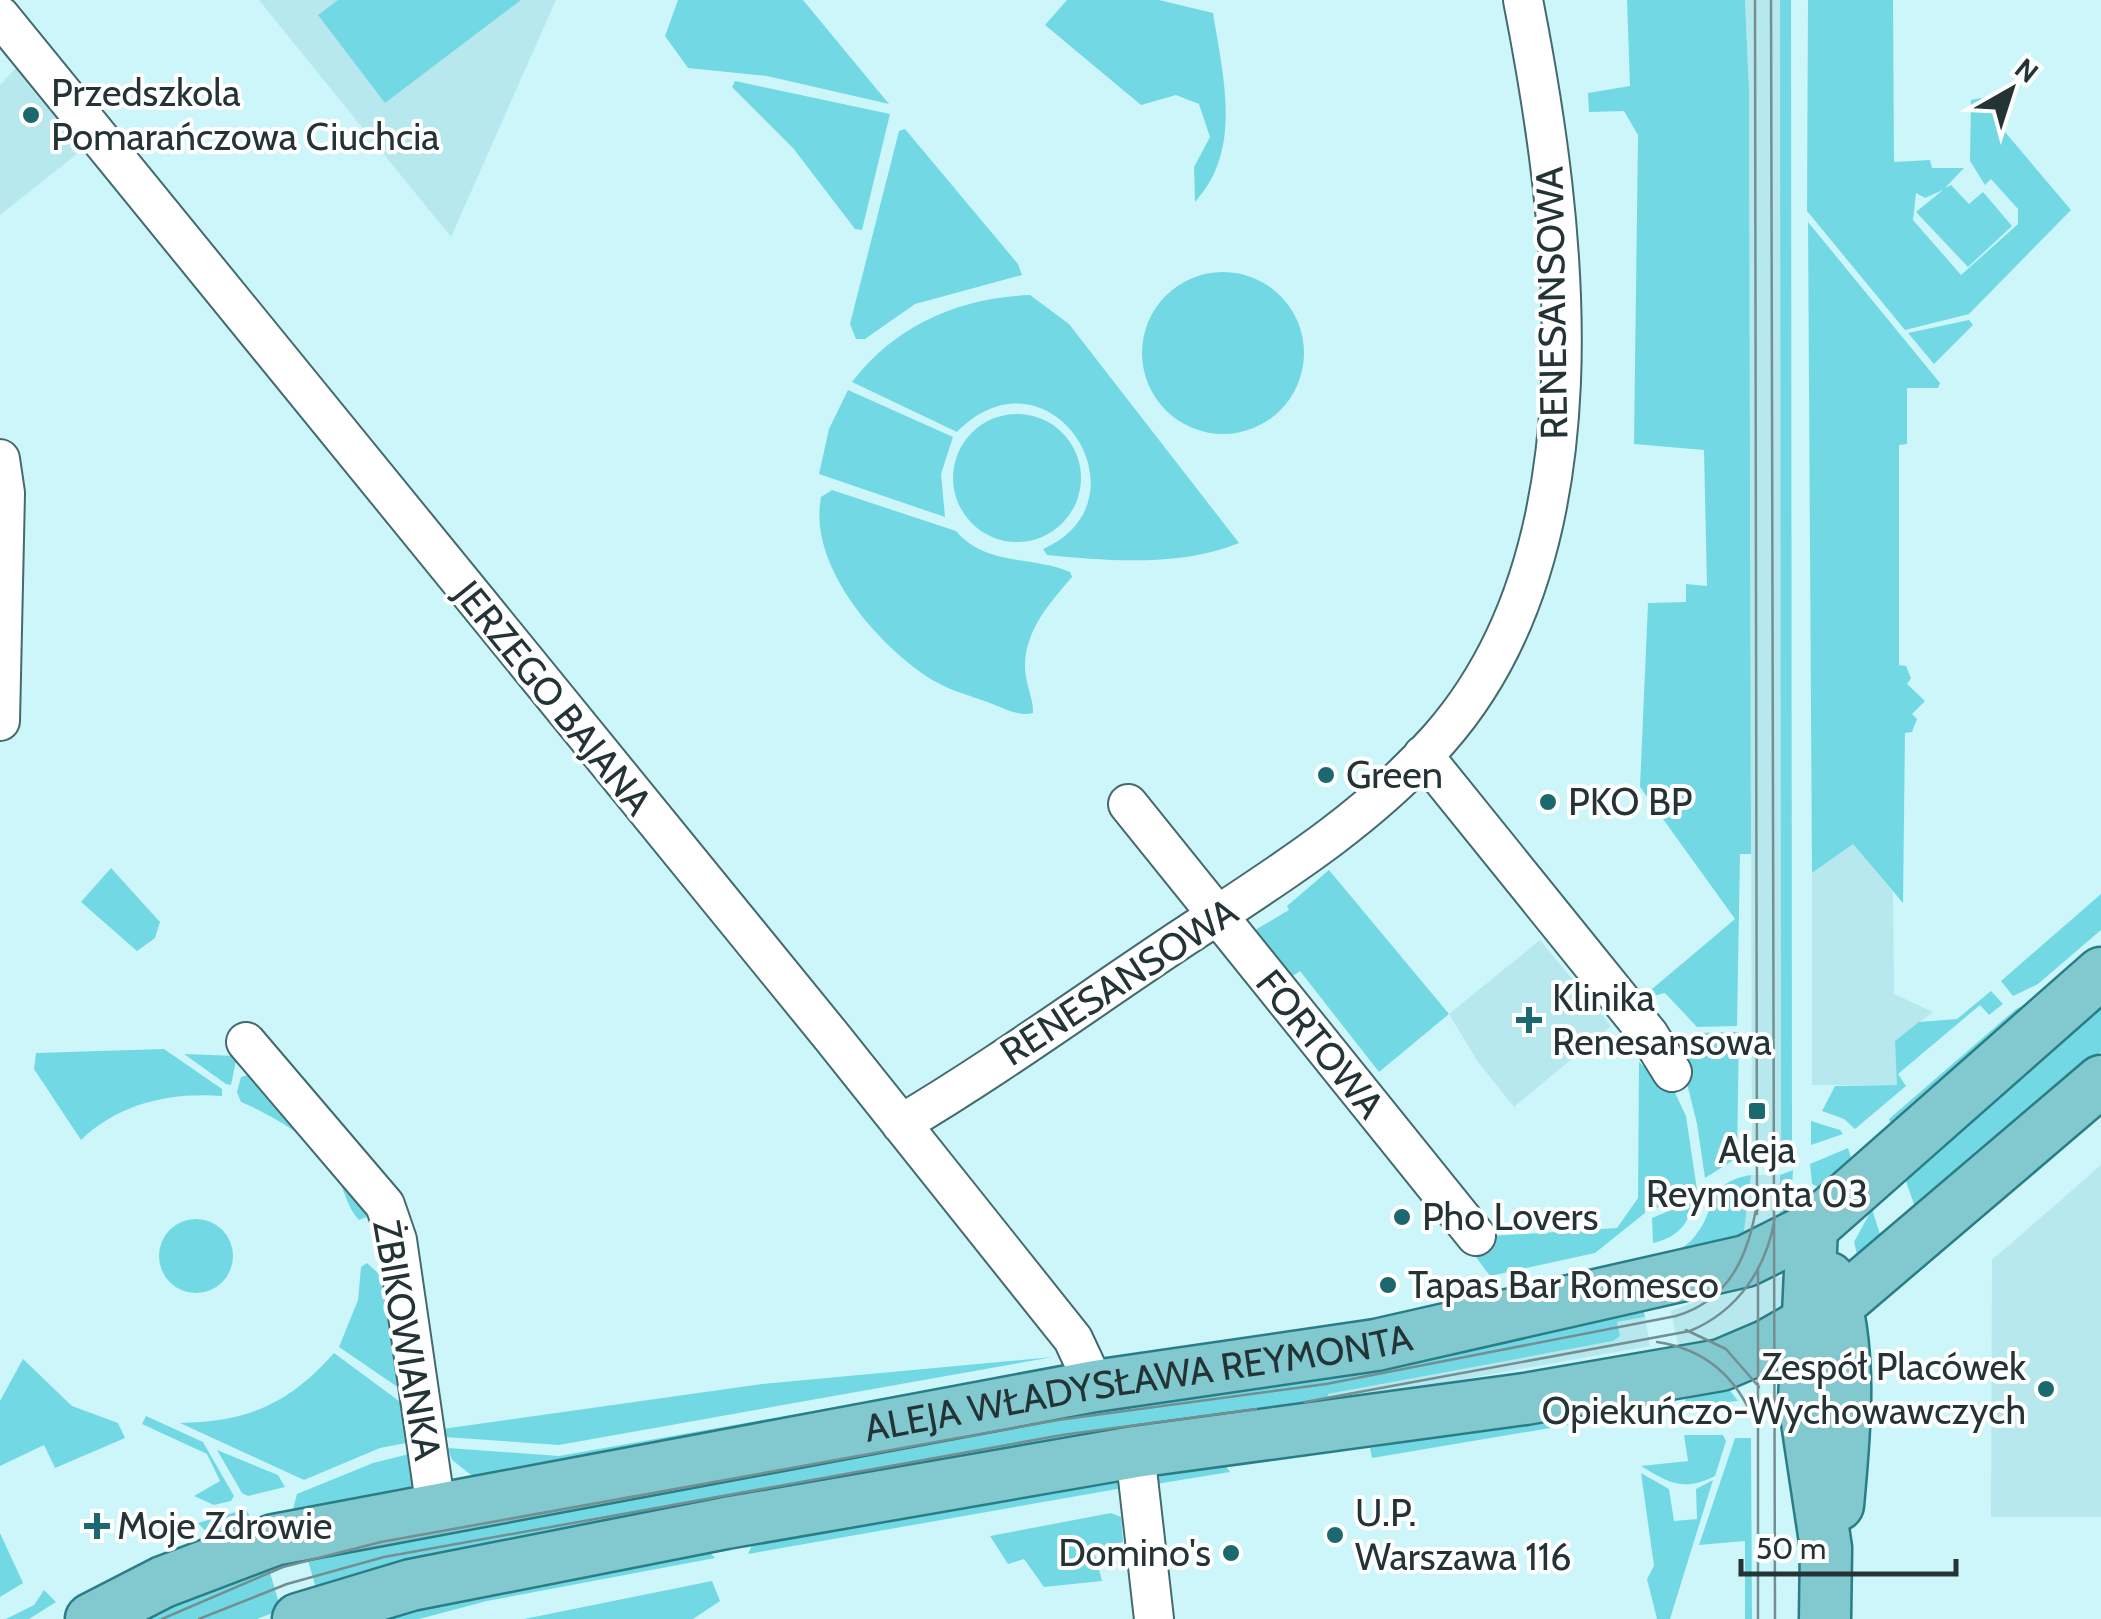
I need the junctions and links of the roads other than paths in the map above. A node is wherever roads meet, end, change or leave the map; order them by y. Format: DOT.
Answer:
graph roads {
  1 [pos="1523,0"];
  2 [pos="0,16"];
  3 [pos="0,459"];
  4 [pos="0,721"];
  5 [pos="1424,755"];
  6 [pos="1128,804"];
  7 [pos="1217,917"];
  8 [pos="2101,974"];
  9 [pos="246,1042"];
  10 [pos="1672,1072"];
  11 [pos="2101,1081"];
  12 [pos="901,1124"];
  13 [pos="1812,1228"];
  14 [pos="1476,1236"];
  15 [pos="1821,1315"];
  16 [pos="1711,1368"];
  17 [pos="1095,1386"];
  18 [pos="1806,1418"];
  19 [pos="1135,1452"];
  20 [pos="436,1509"];
  21 [pos="1826,1548"];
  22 [pos="91,1619"];
  23 [pos="298,1619"];
  24 [pos="1154,1619"];
  25 [pos="1825,1619"];
  1 -- 5 [label="street, RENESANSOWA"];
  2 -- 12 [label="street, JERZEGO BAJANA"];
  3 -- 4 [label="street"];
  5 -- 7 [label="street, RENESANSOWA"];
  5 -- 10 [label="street"];
  6 -- 7 [label="street, FORTOWA"];
  7 -- 12 [label="street, RENESANSOWA"];
  7 -- 14 [label="street, FORTOWA"];
  8 -- 13 [label="main road, ALEJA WŁADYSŁAWA REYMONTA"];
  9 -- 20 [label="street, ŻBIKOWIANKA"];
  11 -- 15 [label="main road, ALEJA WŁADYSŁAWA REYMONTA"];
  12 -- 17 [label="street, JERZEGO BAJANA"];
  13 -- 15 [label="main road"];
  13 -- 17 [label="main road, ALEJA WŁADYSŁAWA REYMONTA"];
  15 -- 16 [label="main road, ALEJA WŁADYSŁAWA REYMONTA"];
  15 -- 18 [label="main road"];
  15 -- 21 [label="main road"];
  16 -- 18 [label="main road"];
  16 -- 19 [label="main road, ALEJA WŁADYSŁAWA REYMONTA"];
  17 -- 20 [label="main road, ALEJA WŁADYSŁAWA REYMONTA"];
  18 -- 21 [label="main road"];
  19 -- 23 [label="main road, ALEJA WŁADYSŁAWA REYMONTA"];
  19 -- 24 [label="street"];
  20 -- 22 [label="main road, ALEJA WŁADYSŁAWA REYMONTA"];
  21 -- 25 [label="main road"];
}
